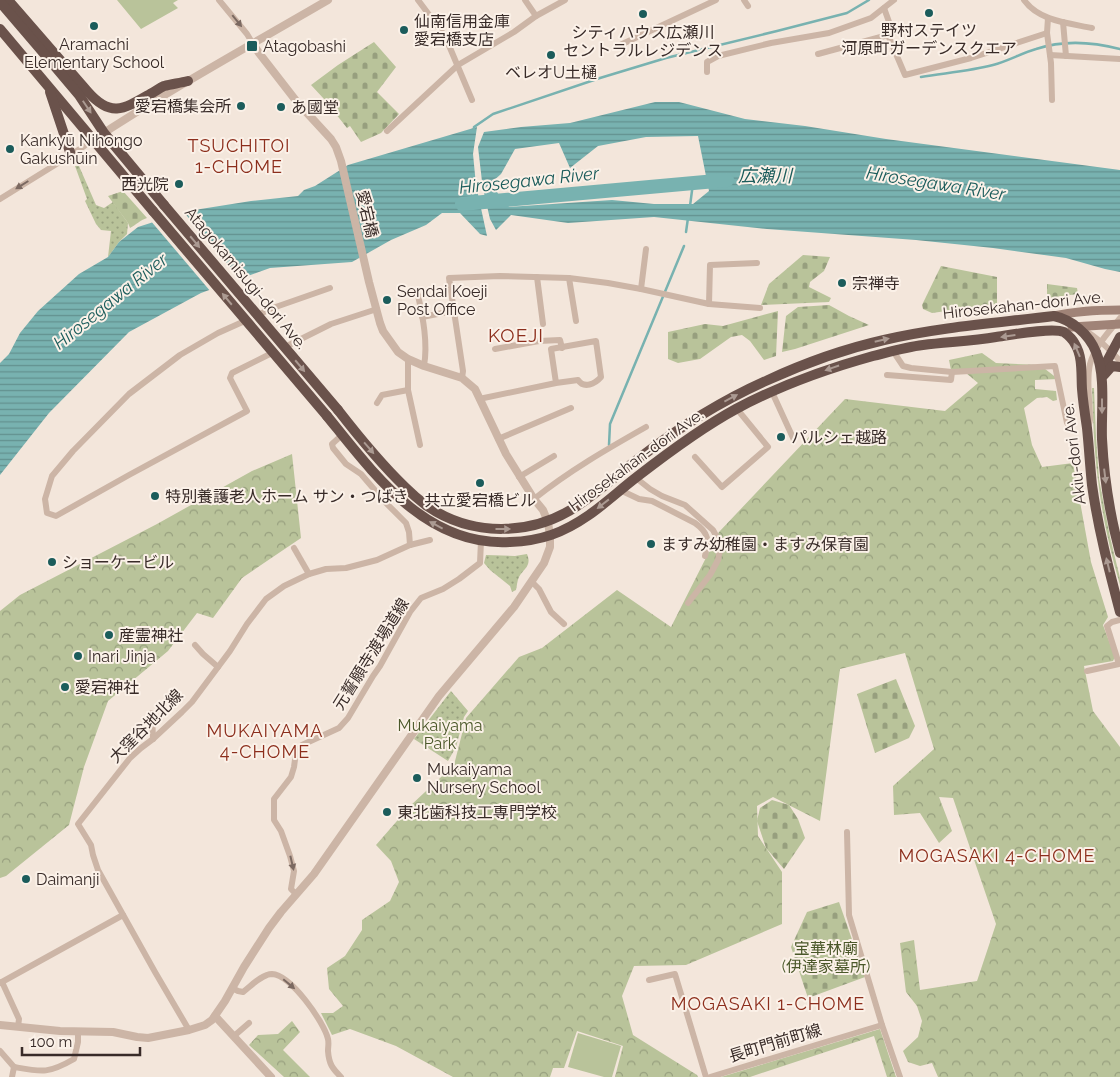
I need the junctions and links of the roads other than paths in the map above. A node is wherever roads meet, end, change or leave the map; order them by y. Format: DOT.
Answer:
graph roads {
  1 [pos="8,0"];
  2 [pos="219,0"];
  3 [pos="328,0"];
  4 [pos="418,0"];
  5 [pos="525,0"];
  6 [pos="565,0"];
  7 [pos="716,0"];
  8 [pos="894,0"];
  9 [pos="1024,0"];
  10 [pos="0,2"];
  11 [pos="884,8"];
  12 [pos="536,16"];
  13 [pos="1048,18"];
  14 [pos="1063,22"];
  15 [pos="1092,28"];
  16 [pos="0,29"];
  17 [pos="888,35"];
  18 [pos="1047,36"];
  19 [pos="253,44"];
  20 [pos="618,46"];
  21 [pos="1049,53"];
  22 [pos="818,54"];
  23 [pos="1066,56"];
  24 [pos="1120,59"];
  25 [pos="458,65"];
  26 [pos="707,72"];
  27 [pos="188,81"];
  28 [pos="48,86"];
  29 [pos="472,100"];
  30 [pos="1052,100"];
  31 [pos="387,130"];
  32 [pos="104,133"];
  33 [pos="93,140"];
  34 [pos="71,155"];
  35 [pos="0,199"];
  36 [pos="646,249"];
  37 [pos="757,263"];
  38 [pos="537,277"];
  39 [pos="569,278"];
  40 [pos="330,288"];
  41 [pos="641,289"];
  42 [pos="418,295"];
  43 [pos="709,304"];
  44 [pos="760,308"];
  45 [pos="377,309"];
  46 [pos="1120,310"];
  47 [pos="453,311"];
  48 [pos="1054,316"];
  49 [pos="422,317"];
  50 [pos="576,321"];
  51 [pos="1118,322"];
  52 [pos="543,324"];
  53 [pos="1076,326"];
  54 [pos="1057,330"];
  55 [pos="1120,337"];
  56 [pos="1098,347"];
  57 [pos="562,348"];
  58 [pos="495,349"];
  59 [pos="892,351"];
  60 [pos="1112,352"];
  61 [pos="408,359"];
  62 [pos="1120,361"];
  63 [pos="424,366"];
  64 [pos="1120,368"];
  65 [pos="952,372"];
  66 [pos="887,375"];
  67 [pos="462,378"];
  68 [pos="1102,378"];
  69 [pos="556,383"];
  70 [pos="408,390"];
  71 [pos="772,392"];
  72 [pos="479,399"];
  73 [pos="377,403"];
  74 [pos="571,408"];
  75 [pos="738,409"];
  76 [pos="338,410"];
  77 [pos="327,416"];
  78 [pos="1067,423"];
  79 [pos="646,427"];
  80 [pos="1087,430"];
  81 [pos="342,435"];
  82 [pos="498,438"];
  83 [pos="794,440"];
  84 [pos="420,445"];
  85 [pos="554,456"];
  86 [pos="695,457"];
  87 [pos="519,477"];
  88 [pos="636,478"];
  89 [pos="620,490"];
  90 [pos="534,499"];
  91 [pos="548,522"];
  92 [pos="550,536"];
  93 [pos="430,540"];
  94 [pos="481,541"];
  95 [pos="410,545"];
  96 [pos="294,548"];
  97 [pos="1120,553"];
  98 [pos="705,556"];
  99 [pos="308,574"];
  100 [pos="532,582"];
  101 [pos="688,603"];
  102 [pos="1120,612"];
  103 [pos="1120,620"];
  104 [pos="564,624"];
  105 [pos="195,645"];
  106 [pos="218,667"];
  107 [pos="1087,671"];
  108 [pos="152,713"];
  109 [pos="153,739"];
  110 [pos="847,832"];
  111 [pos="296,894"];
  112 [pos="123,915"];
  113 [pos="649,980"];
  114 [pos="1,983"];
  115 [pos="232,988"];
  116 [pos="215,1016"];
  117 [pos="249,1023"];
  118 [pos="882,1024"];
  119 [pos="0,1025"];
  120 [pos="18,1027"];
  121 [pos="189,1030"];
  122 [pos="78,1031"];
  123 [pos="234,1036"];
  124 [pos="0,1051"];
  125 [pos="12,1074"];
  126 [pos="271,1077"];
  127 [pos="341,1077"];
  128 [pos="706,1077"];
  129 [pos="710,1077"];
  130 [pos="900,1077"];
  1 -- 27 [label="highway"];
  2 -- 19 [label="street, one-way"];
  3 -- 19 [label="street"];
  4 -- 25 [label="street"];
  5 -- 12 [label="street"];
  6 -- 12 [label="street"];
  7 -- 20 [label="street"];
  8 -- 11 [label="street"];
  9 -- 13 [label="street"];
  10 -- 32 [label="highway, Atagokamisugi-dori Ave., one-way"];
  11 -- 17 [label="street"];
  11 -- 26 [label="street"];
  12 -- 25 [label="street"];
  13 -- 14 [label="street"];
  13 -- 18 [label="street"];
  14 -- 15 [label="street"];
  14 -- 23 [label="street"];
  16 -- 28 [label="highway, Atagokamisugi-dori Ave."];
  17 -- 18 [label="street"];
  17 -- 22 [label="street"];
  18 -- 21 [label="street"];
  19 -- 27 [label="street"];
  19 -- 45 [label="street, 愛宕橋"];
  21 -- 23 [label="street"];
  21 -- 30 [label="street"];
  23 -- 24 [label="street"];
  25 -- 29 [label="street"];
  25 -- 31 [label="street"];
  27 -- 32 [label="street"];
  28 -- 33 [label="highway, Atagokamisugi-dori Ave."];
  28 -- 34 [label="highway"];
  32 -- 33 [label="street"];
  32 -- 76 [label="highway, Atagokamisugi-dori Ave., one-way, bridge"];
  33 -- 34 [label="street"];
  77 -- 33 [label="highway, Atagokamisugi-dori Ave., one-way, bridge"];
  34 -- 35 [label="street, one-way"];
  36 -- 41 [label="street"];
  37 -- 43 [label="street"];
  38 -- 39 [label="street"];
  38 -- 47 [label="street"];
  38 -- 52 [label="street"];
  39 -- 41 [label="street"];
  39 -- 50 [label="street"];
  40 -- 45 [label="street"];
  41 -- 43 [label="street"];
  42 -- 49 [label="street"];
  43 -- 44 [label="street"];
  45 -- 61 [label="street, 愛宕橋"];
  46 -- 48 [label="main road, Hirosekahan-dori Ave."];
  47 -- 49 [label="street"];
  47 -- 67 [label="street"];
  48 -- 53 [label="highway"];
  91 -- 48 [label="highway, Hirosekahan-dori Ave., one-way"];
  49 -- 63 [label="street"];
  51 -- 53 [label="main road, Hirosekahan-dori Ave."];
  51 -- 56 [label="street"];
  53 -- 54 [label="main road, Hirosekahan-dori Ave."];
  53 -- 56 [label="highway"];
  54 -- 59 [label="highway, Hirosekahan-dori Ave., one-way"];
  80 -- 54 [label="highway, Akiu-dori Ave., one-way"];
  55 -- 60 [label="highway"];
  56 -- 60 [label="street"];
  56 -- 68 [label="highway"];
  56 -- 80 [label="street"];
  57 -- 58 [label="street"];
  57 -- 69 [label="street"];
  57 -- 69 [label="street"];
  59 -- 65 [label="street"];
  59 -- 71 [label="highway, Hirosekahan-dori Ave., one-way"];
  60 -- 62 [label="street"];
  60 -- 68 [label="highway"];
  61 -- 63 [label="street"];
  61 -- 70 [label="street"];
  63 -- 67 [label="street"];
  64 -- 68 [label="highway"];
  65 -- 66 [label="street"];
  65 -- 78 [label="street"];
  67 -- 72 [label="street"];
  68 -- 97 [label="highway, one-way"];
  69 -- 72 [label="street"];
  70 -- 73 [label="street"];
  70 -- 84 [label="street"];
  71 -- 75 [label="highway, Hirosekahan-dori Ave."];
  71 -- 83 [label="street"];
  72 -- 82 [label="street"];
  74 -- 82 [label="street"];
  75 -- 86 [label="street"];
  75 -- 88 [label="highway, Hirosekahan-dori Ave."];
  76 -- 91 [label="highway, Hirosekahan-dori Ave., one-way"];
  77 -- 81 [label="highway, Hirosekahan-dori Ave."];
  79 -- 90 [label="street"];
  102 -- 80 [label="highway, Akiu-dori Ave., one-way"];
  94 -- 81 [label="highway, Hirosekahan-dori Ave., one-way"];
  81 -- 95 [label="street"];
  82 -- 87 [label="street"];
  85 -- 87 [label="street"];
  87 -- 90 [label="street"];
  88 -- 89 [label="highway, Hirosekahan-dori Ave."];
  88 -- 101 [label="street"];
  89 -- 92 [label="highway, Hirosekahan-dori Ave., one-way"];
  89 -- 98 [label="street"];
  90 -- 91 [label="street"];
  91 -- 92 [label="street"];
  92 -- 94 [label="highway, Hirosekahan-dori Ave."];
  92 -- 100 [label="street"];
  93 -- 95 [label="street, 大窪谷地北線"];
  94 -- 111 [label="street, 元誓願寺渡場道線, one-way"];
  95 -- 99 [label="street, 大窪谷地北線"];
  96 -- 99 [label="street"];
  99 -- 106 [label="street, 大窪谷地北線"];
  100 -- 104 [label="street"];
  100 -- 111 [label="street"];
  103 -- 107 [label="street"];
  105 -- 106 [label="street"];
  106 -- 109 [label="street, 大窪谷地北線"];
  108 -- 109 [label="street"];
  109 -- 112 [label="street, 大窪谷地北線"];
  110 -- 118 [label="street"];
  111 -- 115 [label="street"];
  112 -- 114 [label="street"];
  112 -- 121 [label="street, 大窪谷地北線"];
  113 -- 128 [label="street"];
  114 -- 120 [label="street"];
  115 -- 116 [label="street"];
  115 -- 127 [label="street, one-way"];
  116 -- 121 [label="street"];
  116 -- 123 [label="street"];
  117 -- 123 [label="street"];
  118 -- 129 [label="street, 長町門前町線"];
  118 -- 130 [label="street"];
  119 -- 120 [label="street"];
  120 -- 122 [label="street"];
  121 -- 122 [label="street"];
  122 -- 125 [label="street"];
  123 -- 126 [label="street"];
  124 -- 125 [label="street"];
}
